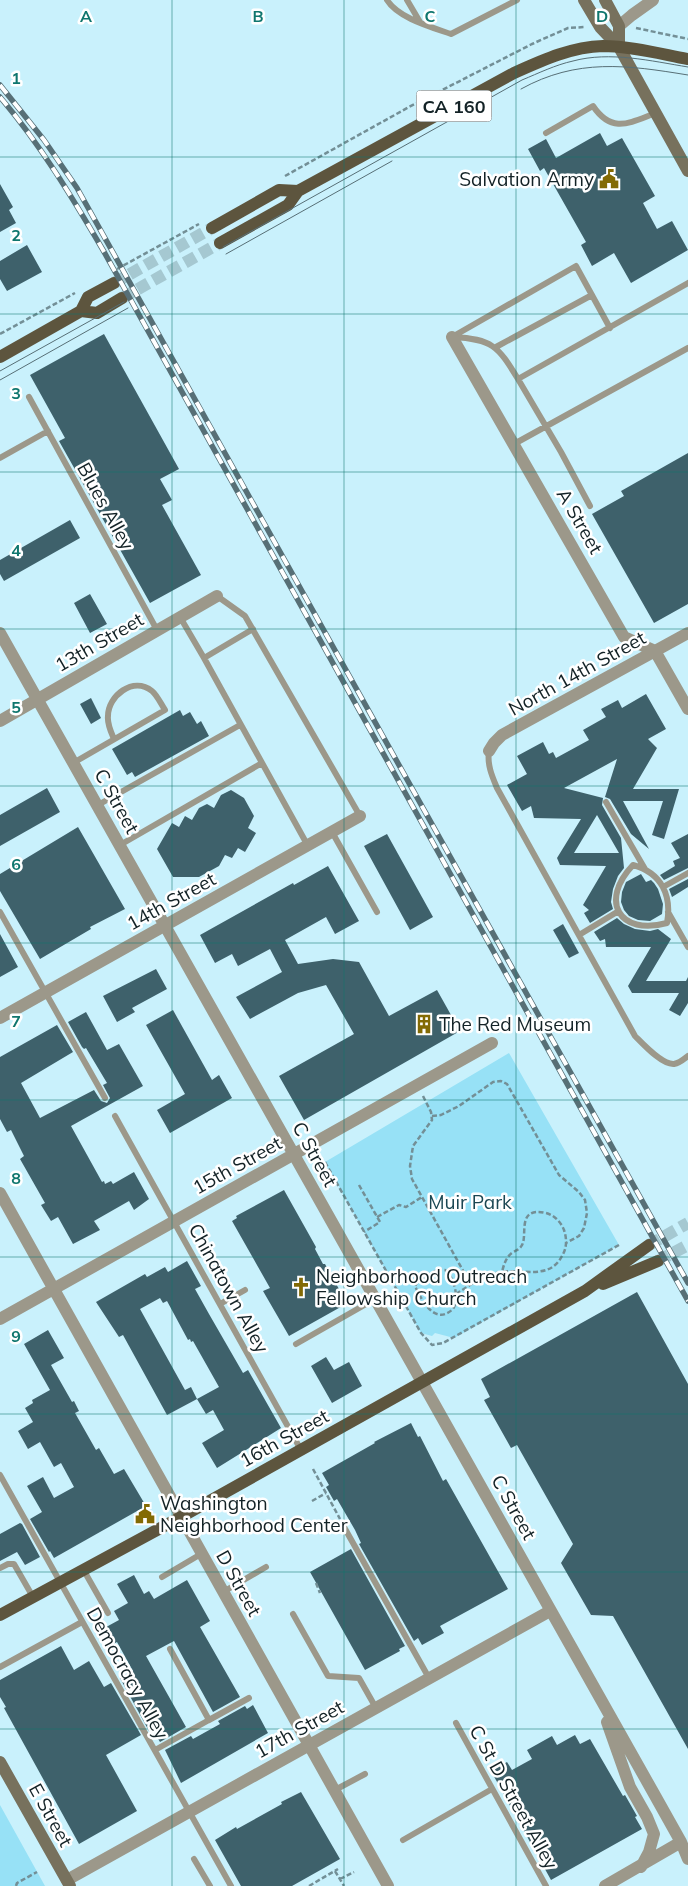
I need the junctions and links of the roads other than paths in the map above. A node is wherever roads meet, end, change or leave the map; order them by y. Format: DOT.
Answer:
graph roads {
  1 [pos="387,0"];
  2 [pos="407,0"];
  3 [pos="517,0"];
  4 [pos="584,0"];
  5 [pos="605,0"];
  6 [pos="653,0"];
  7 [pos="421,23"];
  8 [pos="619,26"];
  9 [pos="619,47"];
  10 [pos="688,59"];
  11 [pos="656,113"];
  12 [pos="546,133"];
  13 [pos="688,171"];
  14 [pos="298,191"];
  15 [pos="207,225"];
  16 [pos="220,243"];
  17 [pos="112,278"];
  18 [pos="688,284"];
  19 [pos="592,295"];
  20 [pos="122,298"];
  21 [pos="81,311"];
  22 [pos="610,328"];
  23 [pos="452,337"];
  24 [pos="496,348"];
  25 [pos="688,348"];
  26 [pos="0,357"];
  27 [pos="518,378"];
  28 [pos="29,397"];
  29 [pos="546,426"];
  30 [pos="48,431"];
  31 [pos="514,444"];
  32 [pos="0,458"];
  33 [pos="590,506"];
  34 [pos="217,596"];
  35 [pos="180,617"];
  36 [pos="253,629"];
  37 [pos="157,630"];
  38 [pos="0,633"];
  39 [pos="688,633"];
  40 [pos="655,651"];
  41 [pos="204,658"];
  42 [pos="37,699"];
  43 [pos="688,709"];
  44 [pos="0,721"];
  45 [pos="240,725"];
  46 [pos="114,739"];
  47 [pos="489,751"];
  48 [pos="73,763"];
  49 [pos="262,763"];
  50 [pos="606,802"];
  51 [pos="98,806"];
  52 [pos="360,816"];
  53 [pos="332,832"];
  54 [pos="120,845"];
  55 [pos="308,846"];
  56 [pos="645,869"];
  57 [pos="688,873"];
  58 [pos="663,887"];
  59 [pos="0,912"];
  60 [pos="378,912"];
  61 [pos="617,912"];
  62 [pos="668,912"];
  63 [pos="165,926"];
  64 [pos="579,934"];
  65 [pos="688,947"];
  66 [pos="46,993"];
  67 [pos="0,1018"];
  68 [pos="492,1043"];
  69 [pos="688,1056"];
  70 [pos="105,1098"];
  71 [pos="115,1116"];
  72 [pos="294,1154"];
  73 [pos="0,1193"];
  74 [pos="174,1221"];
  75 [pos="649,1245"];
  76 [pos="658,1262"];
  77 [pos="54,1290"];
  78 [pos="245,1290"];
  79 [pos="585,1291"];
  80 [pos="375,1299"];
  81 [pos="220,1304"];
  82 [pos="0,1319"];
  83 [pos="296,1344"];
  84 [pos="423,1383"];
  85 [pos="301,1450"];
  86 [pos="0,1475"];
  87 [pos="181,1517"];
  88 [pos="344,1527"];
  89 [pos="202,1554"];
  90 [pos="266,1567"];
  91 [pos="0,1568"];
  92 [pos="83,1569"];
  93 [pos="162,1577"];
  94 [pos="60,1582"];
  95 [pos="223,1592"];
  96 [pos="33,1596"];
  97 [pos="550,1611"];
  98 [pos="108,1613"];
  99 [pos="293,1614"];
  100 [pos="0,1615"];
  101 [pos="82,1622"];
  102 [pos="170,1649"];
  103 [pos="0,1667"];
  104 [pos="430,1678"];
  105 [pos="598,1694"];
  106 [pos="249,1698"];
  107 [pos="376,1708"];
  108 [pos="209,1720"];
  109 [pos="456,1723"];
  110 [pos="308,1746"];
  111 [pos="155,1750"];
  112 [pos="0,1762"];
  113 [pos="365,1774"];
  114 [pos="492,1789"];
  115 [pos="334,1791"];
  116 [pos="189,1812"];
  117 [pos="403,1840"];
  118 [pos="681,1842"];
  119 [pos="194,1859"];
  120 [pos="688,1859"];
  121 [pos="641,1867"];
  122 [pos="68,1883"];
  123 [pos="210,1886"];
  124 [pos="231,1886"];
  125 [pos="388,1886"];
  126 [pos="546,1886"];
  127 [pos="605,1886"];
  1 -- 7 [label="lane"];
  2 -- 7 [label="lane"];
  3 -- 7 [label="lane"];
  4 -- 9 [label="street"];
  5 -- 8 [label="street"];
  6 -- 8 [label="street"];
  8 -- 9 [label="street"];
  9 -- 10 [label="main road, CA 160"];
  9 -- 11 [label="street"];
  9 -- 14 [label="main road, CA 160"];
  11 -- 12 [label="lane"];
  11 -- 13 [label="street"];
  14 -- 15 [label="main road, CA 160"];
  14 -- 16 [label="main road, CA 160"];
  17 -- 21 [label="main road"];
  18 -- 22 [label="lane"];
  19 -- 22 [label="lane"];
  19 -- 23 [label="lane"];
  19 -- 24 [label="lane"];
  20 -- 21 [label="main road"];
  21 -- 26 [label="main road"];
  22 -- 27 [label="lane"];
  23 -- 24 [label="lane"];
  23 -- 31 [label="street, A Street"];
  24 -- 27 [label="lane"];
  25 -- 29 [label="lane"];
  27 -- 29 [label="lane"];
  28 -- 30 [label="lane, Blues Alley"];
  29 -- 31 [label="lane"];
  29 -- 33 [label="lane"];
  30 -- 32 [label="lane"];
  30 -- 37 [label="lane, Blues Alley"];
  31 -- 40 [label="street, A Street"];
  34 -- 35 [label="street, 13th Street"];
  34 -- 36 [label="lane"];
  35 -- 37 [label="street, 13th Street"];
  35 -- 41 [label="lane"];
  36 -- 41 [label="lane"];
  36 -- 52 [label="lane"];
  37 -- 42 [label="street, 13th Street"];
  38 -- 42 [label="street, C Street"];
  39 -- 40 [label="street, North 14th Street"];
  40 -- 43 [label="street"];
  40 -- 47 [label="street, North 14th Street"];
  41 -- 45 [label="lane"];
  42 -- 44 [label="street, 13th Street"];
  42 -- 48 [label="street, C Street"];
  45 -- 49 [label="lane"];
  45 -- 51 [label="lane"];
  46 -- 46 [label="lane"];
  46 -- 48 [label="lane"];
  47 -- 64 [label="lane"];
  48 -- 51 [label="street, C Street"];
  49 -- 54 [label="lane"];
  49 -- 55 [label="lane"];
  50 -- 56 [label="lane"];
  51 -- 54 [label="street, C Street"];
  52 -- 53 [label="street, 14th Street"];
  53 -- 55 [label="street, 14th Street"];
  53 -- 60 [label="lane"];
  54 -- 63 [label="street, C Street"];
  55 -- 63 [label="street, 14th Street"];
  56 -- 58 [label="lane"];
  56 -- 61 [label="lane"];
  57 -- 58 [label="lane"];
  58 -- 62 [label="lane"];
  59 -- 66 [label="lane"];
  61 -- 62 [label="lane"];
  61 -- 64 [label="lane"];
  62 -- 65 [label="lane"];
  63 -- 66 [label="street, 14th Street"];
  63 -- 72 [label="street, C Street"];
  64 -- 69 [label="lane"];
  66 -- 67 [label="street, 14th Street"];
  66 -- 70 [label="lane"];
  68 -- 72 [label="street, 15th Street"];
  71 -- 74 [label="lane, Chinatown Alley"];
  72 -- 74 [label="street, 15th Street"];
  72 -- 80 [label="street, C Street"];
  73 -- 77 [label="street, D Street"];
  74 -- 77 [label="street, 15th Street"];
  74 -- 81 [label="lane, Chinatown Alley"];
  75 -- 79 [label="main road, 16th Street"];
  76 -- 79 [label="main road, 16th Street"];
  77 -- 82 [label="street, 15th Street"];
  77 -- 87 [label="street, D Street"];
  78 -- 81 [label="lane"];
  79 -- 84 [label="main road, 16th Street"];
  80 -- 83 [label="lane"];
  80 -- 84 [label="street, C Street"];
  81 -- 85 [label="lane, Chinatown Alley"];
  84 -- 85 [label="main road, 16th Street"];
  84 -- 97 [label="street, C Street"];
  85 -- 87 [label="main road, 16th Street"];
  86 -- 94 [label="lane, Democracy Alley"];
  87 -- 89 [label="street, D Street"];
  87 -- 92 [label="main road, 16th Street"];
  88 -- 104 [label="lane"];
  89 -- 93 [label="lane"];
  89 -- 95 [label="street, D Street"];
  90 -- 95 [label="lane"];
  91 -- 96 [label="lane"];
  92 -- 94 [label="main road, 16th Street"];
  92 -- 98 [label="lane"];
  94 -- 96 [label="main road, 16th Street"];
  94 -- 101 [label="lane, Democracy Alley"];
  95 -- 110 [label="street, D Street"];
  96 -- 100 [label="main road, 16th Street"];
  97 -- 104 [label="street, 17th Street"];
  97 -- 105 [label="street, C Street"];
  99 -- 107 [label="lane"];
  101 -- 103 [label="lane"];
  101 -- 111 [label="lane, Democracy Alley"];
  102 -- 108 [label="lane"];
  104 -- 107 [label="street, 17th Street"];
  105 -- 118 [label="street, C Street"];
  105 -- 121 [label="street, C Street"];
  106 -- 108 [label="lane"];
  107 -- 110 [label="street, 17th Street"];
  108 -- 111 [label="lane"];
  109 -- 114 [label="lane, C St D Street Alley"];
  110 -- 115 [label="street, D Street"];
  110 -- 116 [label="street, 17th Street"];
  111 -- 116 [label="lane, Democracy Alley"];
  112 -- 122 [label="street, E Street"];
  113 -- 115 [label="lane"];
  114 -- 117 [label="lane"];
  114 -- 126 [label="lane, C St D Street Alley"];
  115 -- 125 [label="street, D Street"];
  116 -- 122 [label="street, 17th Street"];
  116 -- 124 [label="lane, Democracy Alley"];
  118 -- 120 [label="street, C Street"];
  118 -- 121 [label="street"];
  119 -- 123 [label="lane"];
  121 -- 127 [label="street"];
}
